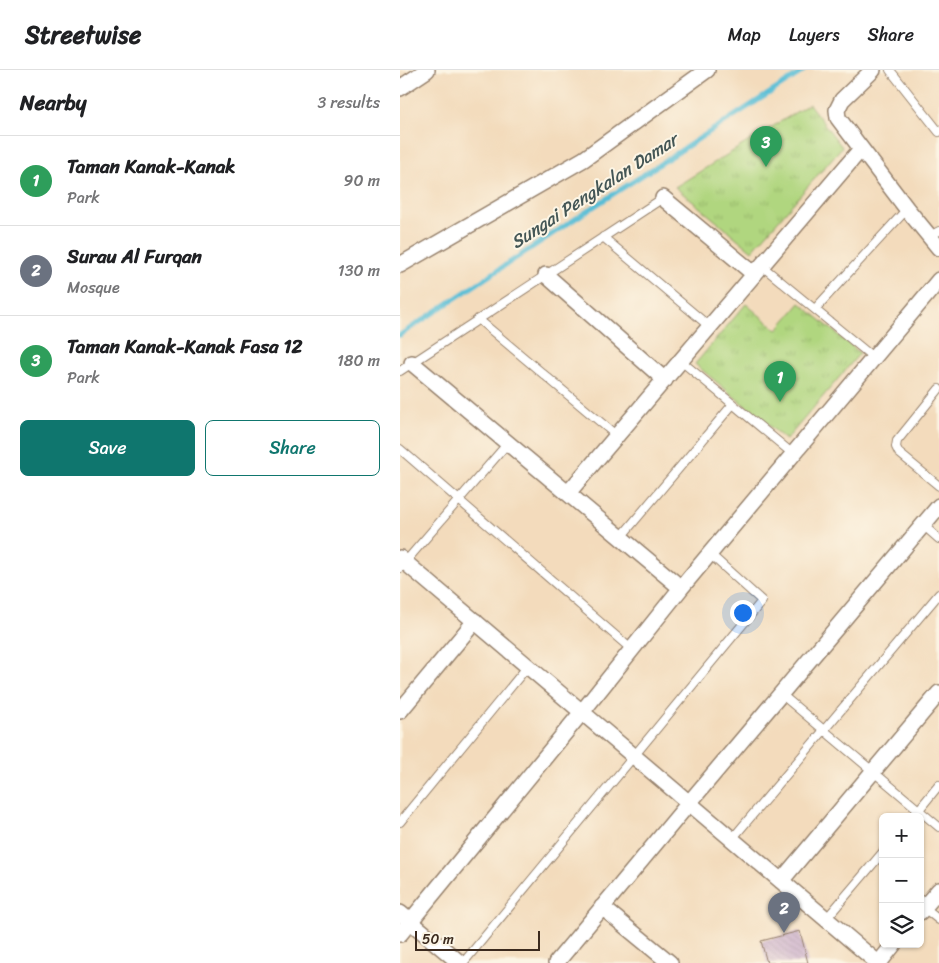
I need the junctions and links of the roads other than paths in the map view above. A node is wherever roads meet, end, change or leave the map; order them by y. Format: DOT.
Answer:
graph roads {
  1 [pos="427,70"];
  2 [pos="707,70"];
  3 [pos="873,70"];
  4 [pos="890,70"];
  5 [pos="400,88"];
  6 [pos="939,132"];
  7 [pos="861,149"];
  8 [pos="663,198"];
  9 [pos="907,209"];
  10 [pos="603,237"];
  11 [pos="936,239"];
  12 [pos="400,264"];
  13 [pos="758,270"];
  14 [pos="546,275"];
  15 [pos="939,280"];
  16 [pos="815,309"];
  17 [pos="478,319"];
  18 [pos="710,328"];
  19 [pos="874,358"];
  20 [pos="681,361"];
  21 [pos="406,367"];
  22 [pos="665,380"];
  23 [pos="939,389"];
  24 [pos="733,404"];
  25 [pos="617,436"];
  26 [pos="508,443"];
  27 [pos="400,449"];
  28 [pos="793,454"];
  29 [pos="939,486"];
  30 [pos="568,493"];
  31 [pos="459,500"];
  32 [pos="939,506"];
  33 [pos="923,525"];
  34 [pos="621,537"];
  35 [pos="939,539"];
  36 [pos="710,554"];
  37 [pos="402,563"];
  38 [pos="681,588"];
  39 [pos="939,594"];
  40 [pos="475,622"];
  41 [pos="631,649"];
  42 [pos="528,666"];
  43 [pos="939,693"];
  44 [pos="781,694"];
  45 [pos="400,710"];
  46 [pos="582,712"];
  47 [pos="824,730"];
  48 [pos="634,756"];
  49 [pos="873,771"];
  50 [pos="939,786"];
  51 [pos="689,803"];
  52 [pos="919,810"];
  53 [pos="916,813"];
  54 [pos="400,822"];
  55 [pos="939,827"];
  56 [pos="732,839"];
  57 [pos="879,857"];
  58 [pos="781,881"];
  59 [pos="939,890"];
  60 [pos="602,907"];
  61 [pos="924,908"];
  62 [pos="924,911"];
  63 [pos="405,917"];
  64 [pos="826,919"];
  65 [pos="939,920"];
  66 [pos="400,934"];
  67 [pos="891,948"];
  68 [pos="462,963"];
  69 [pos="556,963"];
  70 [pos="670,963"];
  71 [pos="878,963"];
  1 -- 5 [label="street"];
  2 -- 12 [label="street"];
  3 -- 7 [label="street"];
  4 -- 6 [label="lane"];
  7 -- 9 [label="street"];
  7 -- 13 [label="street"];
  8 -- 10 [label="lane"];
  8 -- 13 [label="street"];
  9 -- 11 [label="street"];
  9 -- 16 [label="lane"];
  10 -- 14 [label="lane"];
  10 -- 18 [label="lane"];
  13 -- 16 [label="lane"];
  13 -- 18 [label="street"];
  14 -- 17 [label="lane"];
  14 -- 22 [label="street"];
  15 -- 19 [label="street"];
  16 -- 19 [label="lane"];
  17 -- 21 [label="lane"];
  17 -- 25 [label="lane"];
  18 -- 20 [label="street"];
  19 -- 28 [label="street"];
  20 -- 22 [label="street"];
  20 -- 24 [label="lane"];
  21 -- 26 [label="street"];
  22 -- 25 [label="street"];
  23 -- 29 [label="lane"];
  24 -- 28 [label="lane"];
  24 -- 34 [label="lane"];
  25 -- 30 [label="street"];
  26 -- 30 [label="street"];
  26 -- 31 [label="lane"];
  27 -- 31 [label="lane"];
  28 -- 36 [label="street"];
  30 -- 34 [label="street"];
  31 -- 37 [label="lane"];
  31 -- 41 [label="lane"];
  32 -- 33 [label="street"];
  33 -- 35 [label="lane"];
  33 -- 44 [label="street"];
  34 -- 38 [label="street"];
  36 -- 38 [label="street"];
  36 -- 48 [label="lane"];
  37 -- 40 [label="street"];
  38 -- 41 [label="street"];
  39 -- 47 [label="lane"];
  40 -- 42 [label="street"];
  40 -- 45 [label="street"];
  41 -- 46 [label="street"];
  42 -- 46 [label="street"];
  42 -- 54 [label="lane"];
  43 -- 49 [label="street"];
  44 -- 47 [label="lane"];
  44 -- 51 [label="street"];
  46 -- 48 [label="street"];
  46 -- 63 [label="street"];
  47 -- 49 [label="lane"];
  47 -- 56 [label="lane"];
  48 -- 51 [label="street"];
  48 -- 68 [label="lane"];
  49 -- 52 [label="lane"];
  49 -- 58 [label="street"];
  50 -- 52 [label="lane"];
  51 -- 56 [label="street"];
  51 -- 60 [label="street"];
  52 -- 53 [label="lane"];
  52 -- 55 [label="lane"];
  56 -- 58 [label="street"];
  57 -- 64 [label="lane"];
  58 -- 64 [label="street"];
  59 -- 61 [label="street"];
  60 -- 69 [label="street"];
  60 -- 70 [label="street"];
  62 -- 65 [label="lane"];
  63 -- 66 [label="street"];
  63 -- 68 [label="street"];
  64 -- 71 [label="street"];
  67 -- 71 [label="street"];
}
